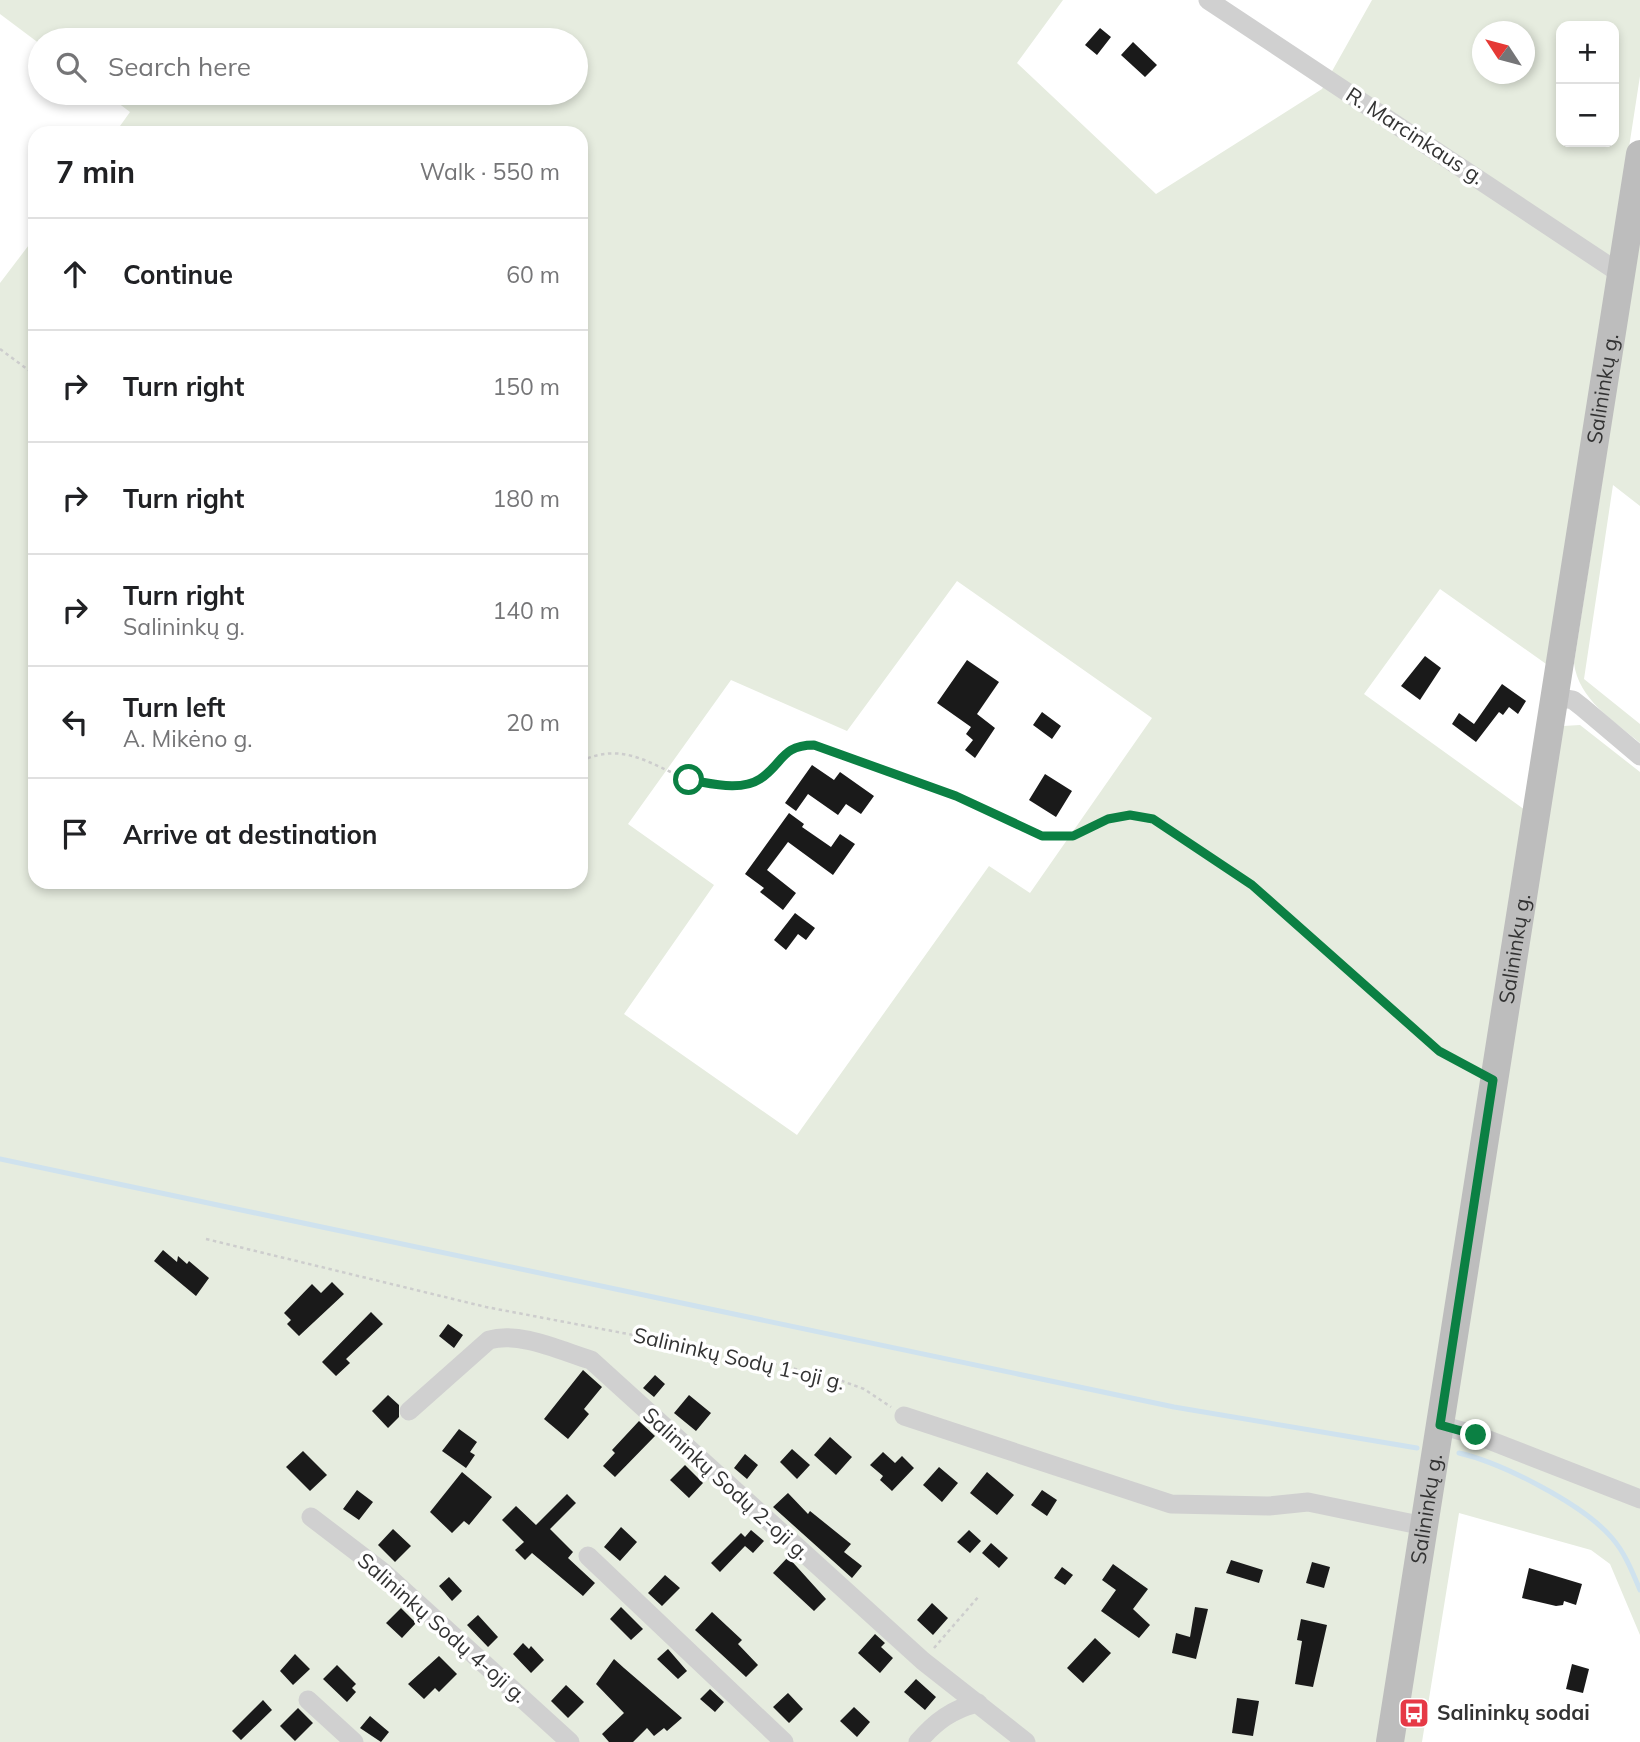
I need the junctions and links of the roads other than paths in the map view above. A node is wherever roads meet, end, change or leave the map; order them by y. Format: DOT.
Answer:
graph roads {
  1 [pos="1208,0"];
  2 [pos="1640,154"];
  3 [pos="1621,274"];
  4 [pos="1555,697"];
  5 [pos="1640,756"];
  6 [pos="409,1411"];
  7 [pos="904,1416"];
  8 [pos="1440,1425"];
  9 [pos="1640,1499"];
  10 [pos="311,1517"];
  11 [pos="1424,1526"];
  12 [pos="588,1556"];
  13 [pos="308,1700"];
  14 [pos="978,1703"];
  15 [pos="354,1742"];
  16 [pos="570,1742"];
  17 [pos="784,1742"];
  18 [pos="918,1742"];
  19 [pos="1026,1742"];
  20 [pos="1390,1742"];
  1 -- 3 [label="street, R. Marcinkaus g."];
  2 -- 3 [label="main road, Salininkų g."];
  3 -- 4 [label="main road, Salininkų g."];
  4 -- 5 [label="street"];
  4 -- 8 [label="main road, Salininkų g."];
  6 -- 14 [label="street, Salininkų Sodų 2-oji g."];
  7 -- 11 [label="street"];
  8 -- 9 [label="street"];
  8 -- 11 [label="main road, Salininkų g."];
  10 -- 16 [label="street, Salininkų Sodų 4-oji g."];
  11 -- 20 [label="main road, Salininkų g."];
  12 -- 17 [label="street"];
  13 -- 15 [label="street"];
  14 -- 18 [label="street"];
  14 -- 19 [label="street, Salininkų Sodų 2-oji g."];
}
